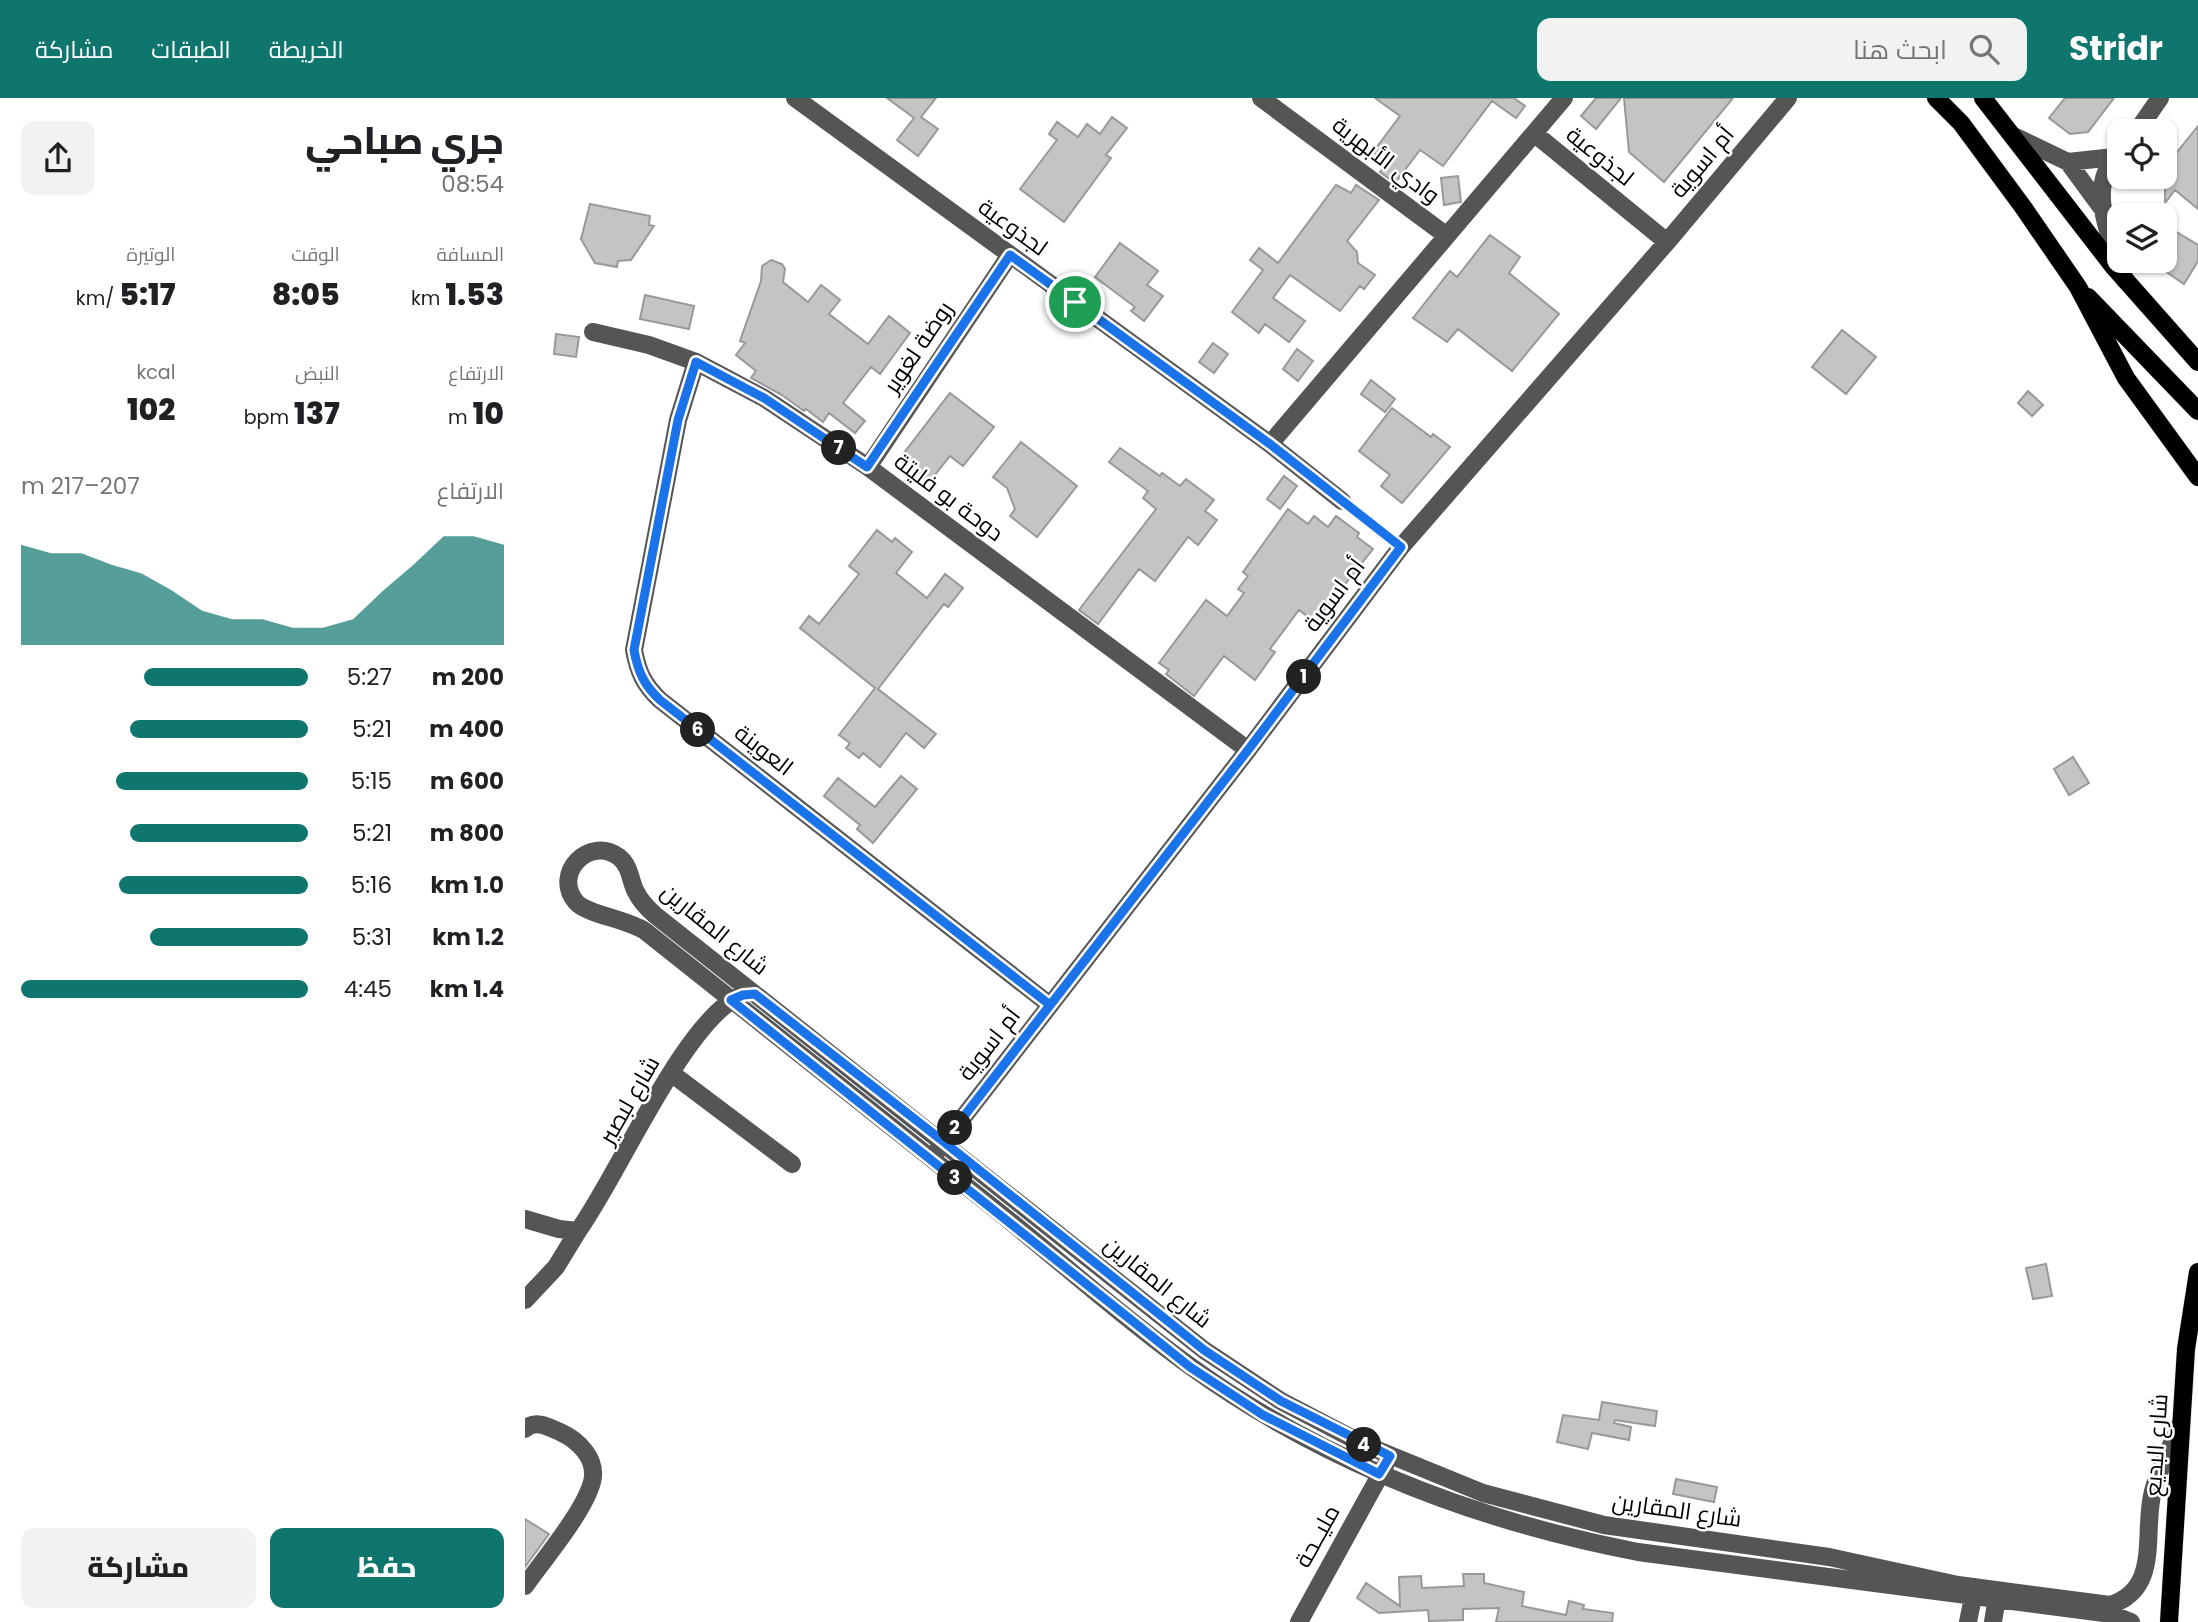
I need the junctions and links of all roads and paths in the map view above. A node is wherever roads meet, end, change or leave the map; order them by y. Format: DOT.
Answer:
graph roads {
  1 [pos="795,98"];
  2 [pos="1261,98"];
  3 [pos="1564,98"];
  4 [pos="1789,98"];
  5 [pos="1936,98"];
  6 [pos="1983,98"];
  7 [pos="2160,98"];
  8 [pos="2145,119"];
  9 [pos="1535,134"];
  10 [pos="2016,137"];
  11 [pos="2107,156"];
  12 [pos="2067,162"];
  13 [pos="2107,172"];
  14 [pos="2101,207"];
  15 [pos="1447,236"];
  16 [pos="1667,242"];
  17 [pos="1010,255"];
  18 [pos="2125,281"];
  19 [pos="2078,287"];
  20 [pos="593,332"];
  21 [pos="696,362"];
  22 [pos="2198,362"];
  23 [pos="2198,411"];
  24 [pos="1270,444"];
  25 [pos="867,467"];
  26 [pos="2198,477"];
  27 [pos="1342,501"];
  28 [pos="1401,547"];
  29 [pos="1248,750"];
  30 [pos="755,994"];
  31 [pos="731,1000"];
  32 [pos="1050,1005"];
  33 [pos="671,1073"];
  34 [pos="944,1142"];
  35 [pos="931,1159"];
  36 [pos="792,1164"];
  37 [pos="525,1219"];
  38 [pos="578,1231"];
  39 [pos="2198,1272"];
  40 [pos="525,1300"];
  41 [pos="2183,1418"];
  42 [pos="525,1429"];
  43 [pos="1390,1456"];
  44 [pos="1379,1474"];
  45 [pos="525,1586"];
  46 [pos="1974,1592"];
  47 [pos="1998,1595"];
  48 [pos="1299,1622"];
  49 [pos="1968,1622"];
  50 [pos="1993,1622"];
  51 [pos="2131,1622"];
  52 [pos="2169,1622"];
  1 -- 17 [label="street, لجذوعية"];
  2 -- 15 [label="street, وادي الأبهرية"];
  3 -- 9 [label="street, لجذوعية"];
  4 -- 16 [label="street, أم اسوية"];
  5 -- 19 [label="main road"];
  6 -- 10 [label="main road"];
  7 -- 8 [label="street"];
  9 -- 15 [label="street, لجذوعية"];
  9 -- 16 [label="street, لجذوعية"];
  10 -- 12 [label="street"];
  10 -- 18 [label="main road"];
  11 -- 12 [label="street"];
  12 -- 14 [label="street"];
  13 -- 14 [label="street"];
  14 -- 18 [label="street"];
  15 -- 24 [label="street, لجذوعية"];
  16 -- 28 [label="street, أم اسوية"];
  17 -- 24 [label="street, لجذوعية"];
  17 -- 25 [label="street, روضة لغوير"];
  18 -- 22 [label="main road"];
  19 -- 23 [label="main road"];
  19 -- 26 [label="main road"];
  20 -- 21 [label="street, دوحة بو فليتة"];
  21 -- 25 [label="street, دوحة بو فليتة"];
  21 -- 32 [label="street, العوينة"];
  24 -- 27 [label="street, لجذوعية"];
  25 -- 29 [label="street, دوحة بو فليتة"];
  27 -- 28 [label="path"];
  28 -- 29 [label="street, أم اسوية"];
  29 -- 32 [label="street, أم اسوية"];
  30 -- 31 [label="street"];
  30 -- 31 [label="street, شارع المقارين"];
  30 -- 34 [label="street, شارع المقارين"];
  31 -- 33 [label="street, شارع لبصير"];
  31 -- 35 [label="street, شارع المقارين"];
  32 -- 34 [label="street, أم اسوية"];
  33 -- 36 [label="street"];
  33 -- 38 [label="street, شارع لبصير"];
  34 -- 35 [label="street, أم اسوية"];
  34 -- 43 [label="street, شارع المقارين"];
  35 -- 44 [label="street, شارع المقارين"];
  37 -- 38 [label="street"];
  38 -- 40 [label="street, شارع لبصير"];
  39 -- 41 [label="main road, شارع البديع"];
  41 -- 47 [label="street, شارع المقارين"];
  41 -- 52 [label="main road, شارع البديع"];
  42 -- 45 [label="street"];
  43 -- 44 [label="street, مليــحة"];
  43 -- 46 [label="street, شارع المقارين"];
  44 -- 46 [label="street, شارع المقارين"];
  44 -- 48 [label="street, مليــحة"];
  46 -- 47 [label="street, شارع المقارين"];
  46 -- 49 [label="street"];
  47 -- 50 [label="street"];
  47 -- 51 [label="street, شارع المقارين"];
}
